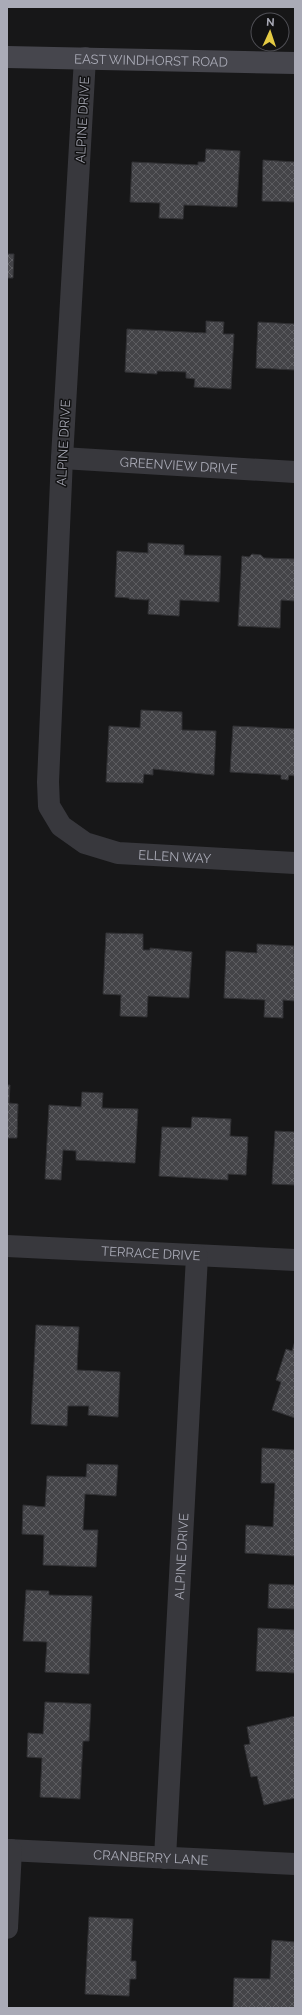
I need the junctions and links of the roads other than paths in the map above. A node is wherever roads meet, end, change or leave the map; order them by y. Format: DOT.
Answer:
graph roads {
  1 [pos="7,57"];
  2 [pos="85,58"];
  3 [pos="295,63"];
  4 [pos="62,458"];
  5 [pos="295,472"];
  6 [pos="61,826"];
  7 [pos="295,863"];
  8 [pos="7,1246"];
  9 [pos="197,1256"];
  10 [pos="295,1260"];
  11 [pos="9,1850"];
  12 [pos="165,1858"];
  13 [pos="295,1864"];
  14 [pos="7,1928"];
  1 -- 2 [label="street, EAST WINDHORST ROAD"];
  2 -- 3 [label="street, EAST WINDHORST ROAD"];
  2 -- 4 [label="street, ALPINE DRIVE"];
  4 -- 5 [label="street, GREENVIEW DRIVE"];
  4 -- 6 [label="street, ALPINE DRIVE"];
  6 -- 7 [label="street, ELLEN WAY"];
  8 -- 9 [label="street, TERRACE DRIVE"];
  9 -- 10 [label="street, TERRACE DRIVE"];
  9 -- 12 [label="street, ALPINE DRIVE"];
  11 -- 12 [label="street, CRANBERRY LANE"];
  11 -- 14 [label="street"];
  12 -- 13 [label="street, CRANBERRY LANE"];
}
